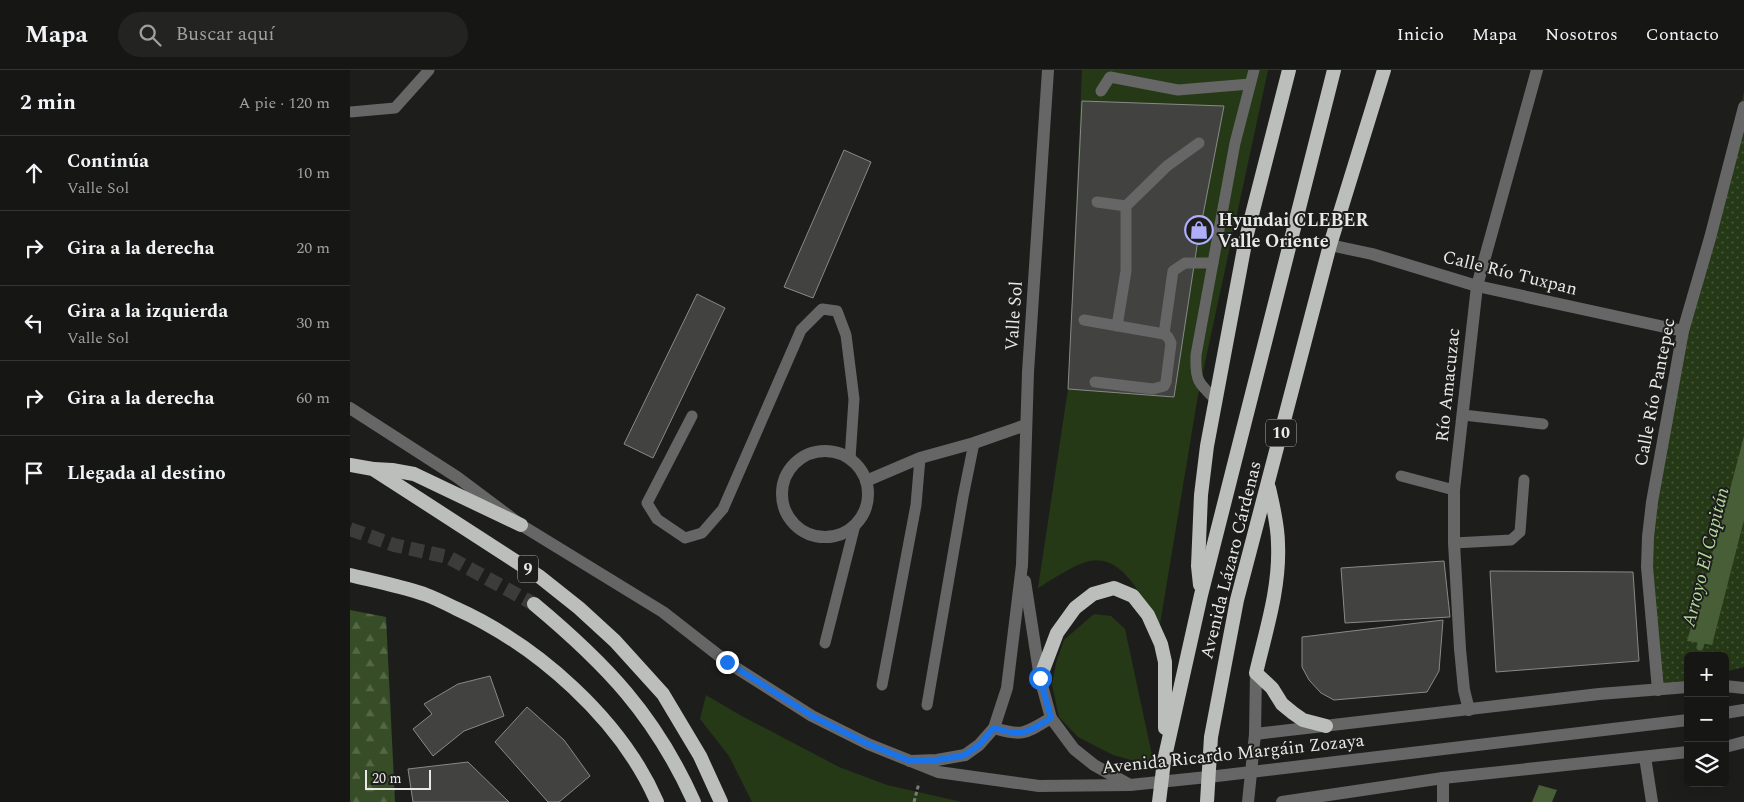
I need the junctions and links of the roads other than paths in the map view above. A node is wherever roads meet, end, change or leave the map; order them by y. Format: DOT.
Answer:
graph roads {
  1 [pos="429,70"];
  2 [pos="1048,70"];
  3 [pos="1254,70"];
  4 [pos="1289,70"];
  5 [pos="1334,70"];
  6 [pos="1384,70"];
  7 [pos="1537,70"];
  8 [pos="1250,84"];
  9 [pos="1101,91"];
  10 [pos="1744,107"];
  11 [pos="350,112"];
  12 [pos="1199,143"];
  13 [pos="1097,202"];
  14 [pos="1126,206"];
  15 [pos="1330,245"];
  16 [pos="1213,263"];
  17 [pos="1477,286"];
  18 [pos="1084,320"];
  19 [pos="1117,326"];
  20 [pos="1683,331"];
  21 [pos="1164,334"];
  22 [pos="1095,382"];
  23 [pos="1215,398"];
  24 [pos="350,408"];
  25 [pos="1463,415"];
  26 [pos="692,416"];
  27 [pos="1543,424"];
  28 [pos="1026,425"];
  29 [pos="974,443"];
  30 [pos="920,458"];
  31 [pos="850,459"];
  32 [pos="350,465"];
  33 [pos="373,469"];
  34 [pos="1401,476"];
  35 [pos="1524,480"];
  36 [pos="866,481"];
  37 [pos="1268,483"];
  38 [pos="1454,490"];
  39 [pos="521,524"];
  40 [pos="855,525"];
  41 [pos="1454,543"];
  42 [pos="1022,565"];
  43 [pos="350,575"];
  44 [pos="1201,595"];
  45 [pos="534,604"];
  46 [pos="825,643"];
  47 [pos="1256,672"];
  48 [pos="1040,678"];
  49 [pos="882,685"];
  50 [pos="1729,686"];
  51 [pos="1684,687"];
  52 [pos="1744,688"];
  53 [pos="1658,690"];
  54 [pos="927,705"];
  55 [pos="1469,710"];
  56 [pos="1744,710"];
  57 [pos="1729,712"];
  58 [pos="1051,718"];
  59 [pos="1684,720"];
  60 [pos="1326,726"];
  61 [pos="994,728"];
  62 [pos="1255,734"];
  63 [pos="1744,742"];
  64 [pos="1729,746"];
  65 [pos="1684,752"];
  66 [pos="1645,757"];
  67 [pos="910,761"];
  68 [pos="1164,761"];
  69 [pos="1443,778"];
  70 [pos="1130,785"];
  71 [pos="658,802"];
  72 [pos="694,802"];
  73 [pos="721,802"];
  74 [pos="1159,802"];
  75 [pos="1167,802"];
  76 [pos="1207,802"];
  77 [pos="1248,802"];
  78 [pos="1282,802"];
  79 [pos="1444,802"];
  80 [pos="1652,802"];
  1 -- 11 [label="lane"];
  2 -- 28 [label="street, Valle Sol"];
  3 -- 8 [label="lane"];
  4 -- 23 [label="highway"];
  5 -- 44 [label="highway, Avenida Lázaro Cárdenas / 10"];
  6 -- 15 [label="highway, Avenida Lázaro Cárdenas / 10"];
  7 -- 17 [label="street, Río Amacuzac"];
  8 -- 9 [label="lane"];
  8 -- 16 [label="lane"];
  10 -- 20 [label="street, Calle Río Pantepec"];
  12 -- 14 [label="lane"];
  13 -- 14 [label="lane"];
  14 -- 19 [label="lane"];
  15 -- 17 [label="street, Calle Río Tuxpan"];
  15 -- 37 [label="highway, Avenida Lázaro Cárdenas / 10"];
  16 -- 21 [label="lane"];
  16 -- 23 [label="lane"];
  17 -- 20 [label="street, Calle Río Tuxpan"];
  17 -- 25 [label="street, Río Amacuzac"];
  18 -- 19 [label="lane"];
  19 -- 21 [label="lane"];
  20 -- 53 [label="street, Calle Río Pantepec"];
  21 -- 22 [label="lane"];
  23 -- 44 [label="highway"];
  24 -- 39 [label="street, Avenida Ricardo Margáin Zozaya"];
  25 -- 27 [label="lane"];
  25 -- 38 [label="street, Río Amacuzac"];
  26 -- 31 [label="lane"];
  28 -- 29 [label="street"];
  28 -- 42 [label="street, Valle Sol"];
  29 -- 30 [label="street"];
  29 -- 54 [label="lane"];
  30 -- 36 [label="street"];
  30 -- 49 [label="lane"];
  31 -- 36 [label="street"];
  31 -- 40 [label="street"];
  32 -- 33 [label="highway, 9"];
  33 -- 39 [label="highway"];
  33 -- 73 [label="highway, 9"];
  34 -- 38 [label="lane"];
  35 -- 41 [label="lane"];
  36 -- 40 [label="street"];
  37 -- 47 [label="highway"];
  37 -- 76 [label="highway, Avenida Lázaro Cárdenas / 10"];
  38 -- 41 [label="street, Río Amacuzac"];
  39 -- 67 [label="street, Avenida Ricardo Margáin Zozaya"];
  40 -- 46 [label="lane"];
  41 -- 55 [label="street, Río Amacuzac"];
  42 -- 48 [label="street, Valle Sol"];
  42 -- 61 [label="street, Valle Sol"];
  43 -- 71 [label="highway"];
  44 -- 68 [label="highway, Avenida Lázaro Cárdenas / 10"];
  45 -- 72 [label="highway"];
  47 -- 60 [label="highway"];
  47 -- 62 [label="street"];
  48 -- 58 [label="street, Valle Sol"];
  48 -- 68 [label="highway"];
  50 -- 52 [label="street"];
  51 -- 53 [label="street, Avenida Ricardo Margáin Zozaya"];
  53 -- 55 [label="street, Avenida Ricardo Margáin Zozaya"];
  55 -- 60 [label="street, Avenida Ricardo Margáin Zozaya"];
  56 -- 57 [label="street"];
  58 -- 61 [label="street"];
  58 -- 70 [label="street, Valle Sol"];
  59 -- 70 [label="street, Avenida Ricardo Margáin Zozaya"];
  60 -- 62 [label="street, Avenida Ricardo Margáin Zozaya"];
  61 -- 67 [label="street, Valle Sol"];
  62 -- 77 [label="street"];
  63 -- 64 [label="street"];
  65 -- 66 [label="street"];
  66 -- 69 [label="street"];
  66 -- 80 [label="street"];
  67 -- 70 [label="street, Avenida Ricardo Margáin Zozaya"];
  68 -- 74 [label="highway"];
  68 -- 75 [label="highway"];
  69 -- 78 [label="street"];
  69 -- 79 [label="street"];
}
